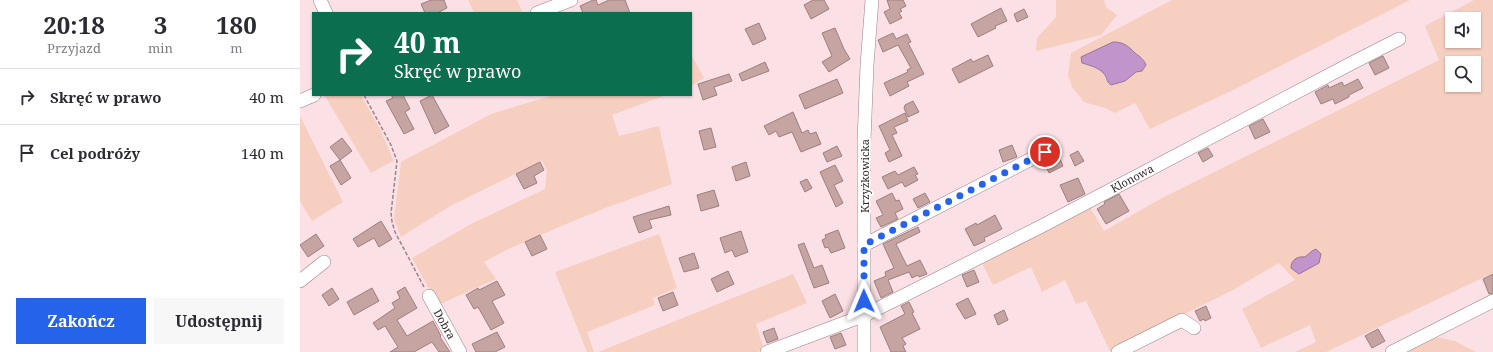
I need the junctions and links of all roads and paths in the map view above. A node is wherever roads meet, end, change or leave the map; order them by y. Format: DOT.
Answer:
graph roads {
  1 [pos="320,0"];
  2 [pos="572,0"];
  3 [pos="872,0"];
  4 [pos="326,12"];
  5 [pos="540,12"];
  6 [pos="1399,39"];
  7 [pos="312,96"];
  8 [pos="365,96"];
  9 [pos="300,101"];
  10 [pos="1045,152"];
  11 [pos="864,245"];
  12 [pos="324,262"];
  13 [pos="300,281"];
  14 [pos="429,296"];
  15 [pos="1493,301"];
  16 [pos="864,315"];
  17 [pos="1194,328"];
  18 [pos="460,352"];
  19 [pos="767,352"];
  20 [pos="864,352"];
  21 [pos="1118,352"];
  22 [pos="1392,352"];
  1 -- 4 [label="street"];
  2 -- 5 [label="street"];
  3 -- 11 [label="street, Krzyżkowicka"];
  6 -- 16 [label="street, Klonowa"];
  7 -- 9 [label="street"];
  8 -- 14 [label="path"];
  10 -- 11 [label="street"];
  11 -- 16 [label="street, Krzyżkowicka"];
  12 -- 13 [label="street"];
  14 -- 18 [label="street, Dobra"];
  15 -- 22 [label="street"];
  16 -- 19 [label="street, Klonowa"];
  16 -- 20 [label="street, Krzyżkowicka"];
  17 -- 21 [label="street"];
}
